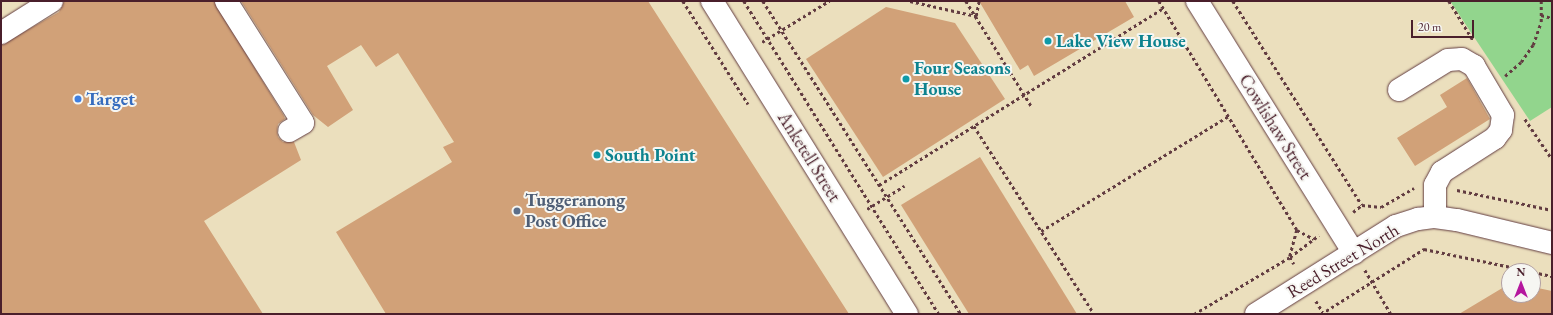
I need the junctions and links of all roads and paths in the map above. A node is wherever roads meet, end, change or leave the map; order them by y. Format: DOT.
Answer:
graph roads {
  1 [pos="52,1"];
  2 [pos="226,1"];
  3 [pos="712,1"];
  4 [pos="744,1"];
  5 [pos="763,1"];
  6 [pos="829,1"];
  7 [pos="910,1"];
  8 [pos="966,1"];
  9 [pos="979,1"];
  10 [pos="1159,1"];
  11 [pos="1197,1"];
  12 [pos="1234,1"];
  13 [pos="1541,1"];
  14 [pos="1163,8"];
  15 [pos="1541,15"];
  16 [pos="976,16"];
  17 [pos="1552,18"];
  18 [pos="782,30"];
  19 [pos="1,33"];
  20 [pos="767,39"];
  21 [pos="744,53"];
  22 [pos="724,66"];
  23 [pos="1488,88"];
  24 [pos="1398,90"];
  25 [pos="1024,94"];
  26 [pos="1032,107"];
  27 [pos="1228,116"];
  28 [pos="974,126"];
  29 [pos="290,131"];
  30 [pos="879,185"];
  31 [pos="1435,185"];
  32 [pos="1413,188"];
  33 [pos="1552,210"];
  34 [pos="1435,217"];
  35 [pos="1297,230"];
  36 [pos="1041,231"];
  37 [pos="1552,242"];
  38 [pos="1354,253"];
  39 [pos="1290,257"];
  40 [pos="1501,265"];
  41 [pos="1541,274"];
  42 [pos="1552,276"];
  43 [pos="1372,282"];
  44 [pos="907,314"];
  45 [pos="939,314"];
  46 [pos="961,314"];
  47 [pos="1094,314"];
  48 [pos="1194,314"];
  49 [pos="1256,314"];
  50 [pos="1321,314"];
  51 [pos="1391,314"];
  1 -- 19 [label="street"];
  2 -- 29 [label="street"];
  3 -- 21 [label="street, Anketell Street"];
  4 -- 20 [label="path"];
  5 -- 18 [label="path"];
  6 -- 18 [label="path"];
  7 -- 16 [label="path"];
  8 -- 16 [label="path"];
  9 -- 16 [label="path"];
  10 -- 14 [label="path"];
  11 -- 38 [label="street, Cowlishaw Street"];
  12 -- 32 [label="path"];
  13 -- 15 [label="path"];
  14 -- 25 [label="path"];
  14 -- 27 [label="path"];
  15 -- 17 [label="path"];
  15 -- 23 [label="path"];
  16 -- 25 [label="path"];
  18 -- 20 [label="path"];
  18 -- 30 [label="path"];
  20 -- 21 [label="path"];
  20 -- 45 [label="path"];
  21 -- 22 [label="path"];
  21 -- 44 [label="street, Anketell Street"];
  23 -- 24 [label="street"];
  23 -- 31 [label="street"];
  25 -- 26 [label="path"];
  25 -- 28 [label="path"];
  27 -- 35 [label="path"];
  27 -- 36 [label="path"];
  28 -- 30 [label="path"];
  28 -- 36 [label="path"];
  30 -- 46 [label="path"];
  31 -- 33 [label="path"];
  31 -- 34 [label="street"];
  34 -- 37 [label="street, Reed Street North"];
  34 -- 38 [label="street, Reed Street North"];
  35 -- 39 [label="path"];
  35 -- 39 [label="path"];
  36 -- 47 [label="path"];
  38 -- 43 [label="path"];
  38 -- 49 [label="street, Reed Street North"];
  39 -- 48 [label="path"];
  40 -- 43 [label="path"];
  41 -- 42 [label="path"];
  43 -- 50 [label="path"];
  43 -- 51 [label="path"];
}
